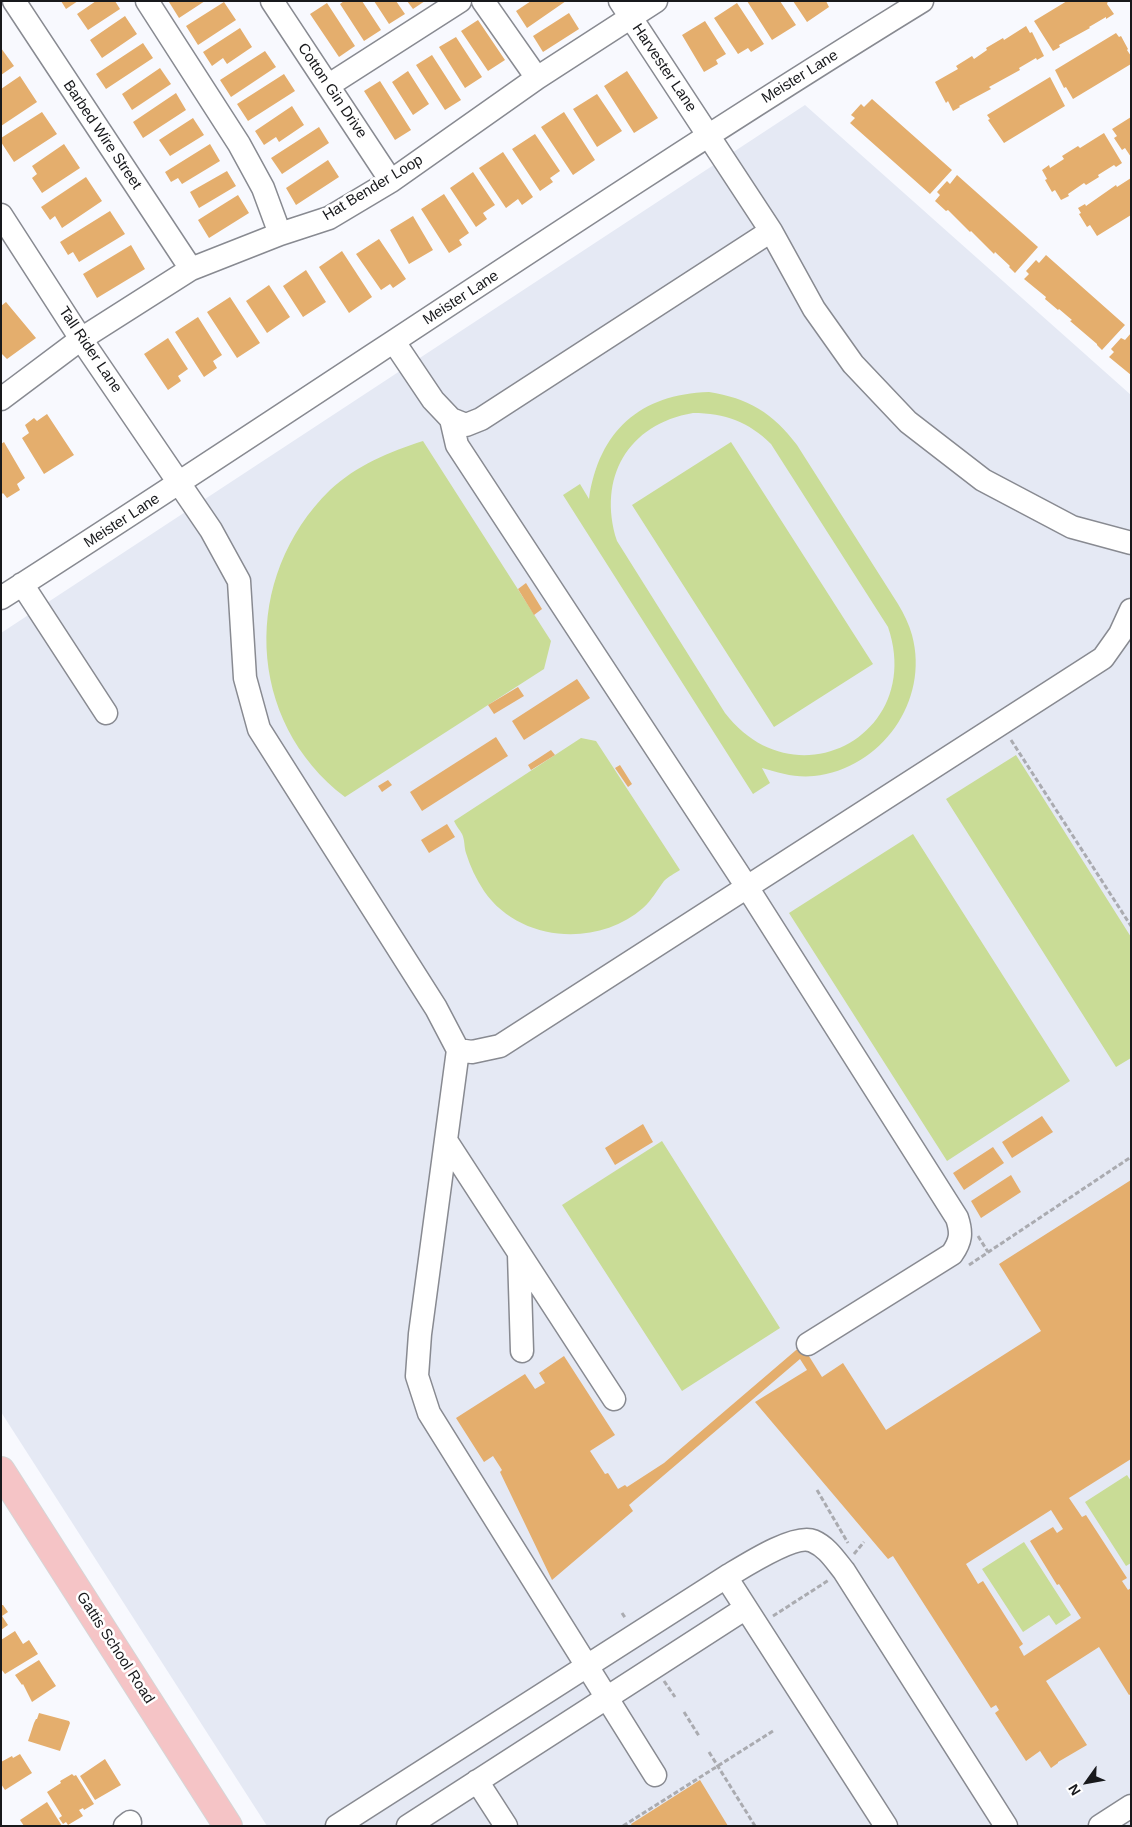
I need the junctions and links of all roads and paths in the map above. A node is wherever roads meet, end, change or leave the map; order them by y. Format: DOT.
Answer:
graph roads {
  1 [pos="14,1"];
  2 [pos="147,1"];
  3 [pos="272,1"];
  4 [pos="460,1"];
  5 [pos="482,1"];
  6 [pos="656,1"];
  7 [pos="922,1"];
  8 [pos="626,9"];
  9 [pos="537,78"];
  10 [pos="329,86"];
  11 [pos="709,134"];
  12 [pos="391,181"];
  13 [pos="1,215"];
  14 [pos="771,231"];
  15 [pos="280,234"];
  16 [pos="191,269"];
  17 [pos="81,339"];
  18 [pos="394,342"];
  19 [pos="1,398"];
  20 [pos="451,419"];
  21 [pos="180,484"];
  22 [pos="1131,542"];
  23 [pos="22,584"];
  24 [pos="1,598"];
  25 [pos="1131,610"];
  26 [pos="106,713"];
  27 [pos="1001,724"];
  28 [pos="747,887"];
  29 [pos="1131,926"];
  30 [pos="458,1050"];
  31 [pos="447,1142"];
  32 [pos="1131,1157"];
  33 [pos="977,1235"];
  34 [pos="988,1252"];
  35 [pos="519,1253"];
  36 [pos="964,1268"];
  37 [pos="808,1344"];
  38 [pos="522,1351"];
  39 [pos="614,1399"];
  40 [pos="1,1471"];
  41 [pos="864,1542"];
  42 [pos="854,1554"];
  43 [pos="726,1577"];
  44 [pos="833,1577"];
  45 [pos="746,1608"];
  46 [pos="769,1619"];
  47 [pos="587,1666"];
  48 [pos="661,1676"];
  49 [pos="675,1697"];
  50 [pos="606,1698"];
  51 [pos="684,1712"];
  52 [pos="773,1731"];
  53 [pos="699,1736"];
  54 [pos="709,1752"];
  55 [pos="718,1766"];
  56 [pos="655,1775"];
  57 [pos="477,1781"];
  58 [pos="1131,1806"];
  59 [pos="228,1826"];
  60 [pos="336,1826"];
  61 [pos="408,1826"];
  62 [pos="506,1826"];
  63 [pos="623,1826"];
  64 [pos="755,1826"];
  65 [pos="886,1826"];
  66 [pos="1006,1826"];
  67 [pos="1100,1826"];
  1 -- 16 [label="street, Barbed Wire Street"];
  2 -- 15 [label="street"];
  3 -- 10 [label="street, Cotton Gin Drive"];
  4 -- 10 [label="street"];
  5 -- 9 [label="street"];
  6 -- 8 [label="street, Hat Bender Loop"];
  7 -- 11 [label="street, Meister Lane"];
  8 -- 9 [label="street, Hat Bender Loop"];
  8 -- 11 [label="street, Harvester Lane"];
  9 -- 12 [label="street, Hat Bender Loop"];
  10 -- 12 [label="street, Cotton Gin Drive"];
  11 -- 14 [label="street, Harvester Lane"];
  11 -- 18 [label="street, Meister Lane"];
  12 -- 15 [label="street, Hat Bender Loop"];
  13 -- 17 [label="street, Tall Rider Lane"];
  14 -- 20 [label="street"];
  14 -- 22 [label="street, Harvester Lane"];
  15 -- 16 [label="street, Hat Bender Loop"];
  16 -- 17 [label="street, Hat Bender Loop"];
  17 -- 19 [label="street, Hat Bender Loop"];
  17 -- 21 [label="street, Tall Rider Lane"];
  18 -- 20 [label="street"];
  18 -- 21 [label="street, Meister Lane"];
  20 -- 28 [label="street"];
  21 -- 23 [label="street, Meister Lane"];
  21 -- 30 [label="street, Tall Rider Lane"];
  23 -- 24 [label="street, Meister Lane"];
  23 -- 26 [label="street"];
  25 -- 27 [label="street"];
  27 -- 28 [label="street"];
  27 -- 29 [label="path"];
  28 -- 30 [label="street"];
  28 -- 37 [label="street"];
  30 -- 31 [label="street"];
  31 -- 35 [label="street"];
  31 -- 47 [label="street"];
  32 -- 34 [label="path"];
  33 -- 34 [label="path"];
  34 -- 36 [label="path"];
  35 -- 38 [label="street"];
  35 -- 39 [label="street"];
  40 -- 59 [label="main road, Gattis School Road"];
  41 -- 42 [label="path"];
  43 -- 45 [label="street"];
  43 -- 47 [label="street"];
  43 -- 66 [label="street"];
  44 -- 46 [label="path"];
  45 -- 50 [label="street"];
  45 -- 65 [label="street"];
  47 -- 50 [label="street"];
  47 -- 60 [label="street"];
  48 -- 49 [label="path"];
  50 -- 56 [label="street"];
  50 -- 57 [label="street"];
  51 -- 53 [label="path"];
  52 -- 55 [label="path"];
  54 -- 55 [label="path"];
  55 -- 63 [label="path"];
  55 -- 64 [label="path"];
  57 -- 61 [label="street"];
  57 -- 62 [label="street"];
  58 -- 67 [label="street"];
}
